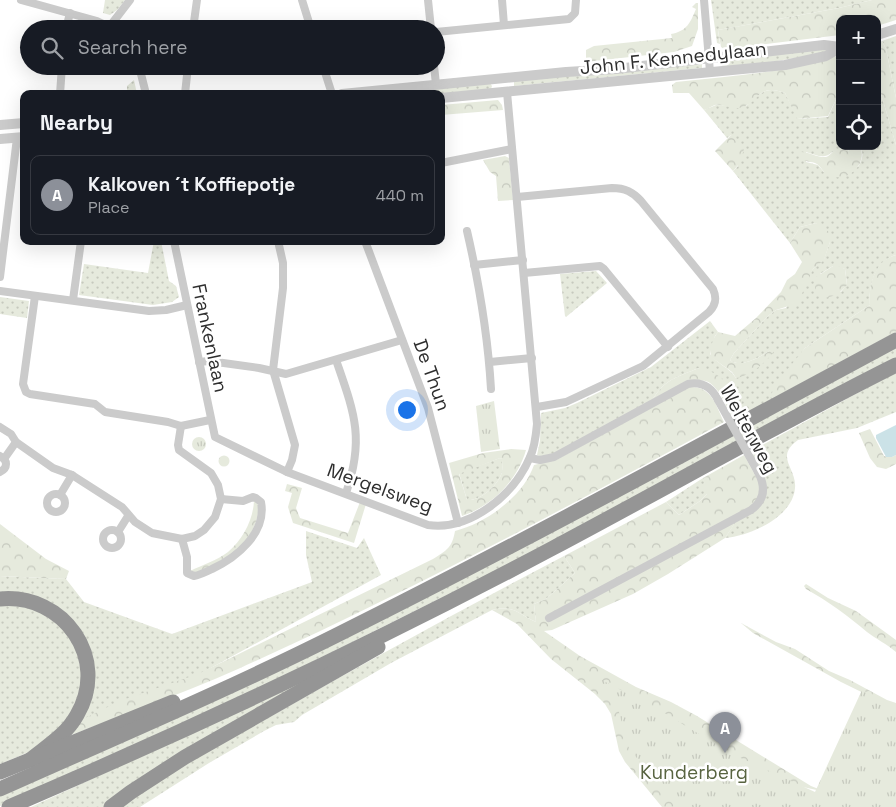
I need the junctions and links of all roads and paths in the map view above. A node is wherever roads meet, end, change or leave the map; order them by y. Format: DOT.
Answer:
graph roads {
  1 [pos="21,0"];
  2 [pos="130,0"];
  3 [pos="197,0"];
  4 [pos="302,0"];
  5 [pos="428,0"];
  6 [pos="502,0"];
  7 [pos="576,0"];
  8 [pos="704,0"];
  9 [pos="70,13"];
  10 [pos="68,20"];
  11 [pos="91,20"];
  12 [pos="117,20"];
  13 [pos="194,20"];
  14 [pos="308,20"];
  15 [pos="430,20"];
  16 [pos="504,25"];
  17 [pos="896,29"];
  18 [pos="445,31"];
  19 [pos="881,34"];
  20 [pos="836,47"];
  21 [pos="836,50"];
  22 [pos="709,58"];
  23 [pos="710,72"];
  24 [pos="61,75"];
  25 [pos="141,75"];
  26 [pos="187,75"];
  27 [pos="326,75"];
  28 [pos="435,75"];
  29 [pos="506,78"];
  30 [pos="436,84"];
  31 [pos="60,90"];
  32 [pos="145,90"];
  33 [pos="185,90"];
  34 [pos="331,90"];
  35 [pos="380,90"];
  36 [pos="507,92"];
  37 [pos="445,98"];
  38 [pos="20,123"];
  39 [pos="0,125"];
  40 [pos="20,138"];
  41 [pos="0,139"];
  42 [pos="512,149"];
  43 [pos="445,162"];
  44 [pos="517,197"];
  45 [pos="467,231"];
  46 [pos="80,245"];
  47 [pos="175,245"];
  48 [pos="279,245"];
  49 [pos="366,245"];
  50 [pos="523,260"];
  51 [pos="474,265"];
  52 [pos="524,273"];
  53 [pos="0,276"];
  54 [pos="0,292"];
  55 [pos="35,296"];
  56 [pos="73,300"];
  57 [pos="187,305"];
  58 [pos="402,340"];
  59 [pos="896,340"];
  60 [pos="668,347"];
  61 [pos="532,358"];
  62 [pos="336,360"];
  63 [pos="199,362"];
  64 [pos="490,362"];
  65 [pos="896,365"];
  66 [pos="273,370"];
  67 [pos="491,389"];
  68 [pos="537,407"];
  69 [pos="210,420"];
  70 [pos="181,426"];
  71 [pos="0,427"];
  72 [pos="218,440"];
  73 [pos="16,442"];
  74 [pos="2,457"];
  75 [pos="530,458"];
  76 [pos="0,472"];
  77 [pos="287,472"];
  78 [pos="72,474"];
  79 [pos="346,493"];
  80 [pos="60,495"];
  81 [pos="221,499"];
  82 [pos="128,516"];
  83 [pos="458,523"];
  84 [pos="118,532"];
  85 [pos="182,539"];
  86 [pos="0,599"];
  87 [pos="427,613"];
  88 [pos="550,618"];
  89 [pos="216,693"];
  90 [pos="30,760"];
  91 [pos="0,772"];
  92 [pos="0,789"];
  93 [pos="9,807"];
  94 [pos="111,807"];
  1 -- 9 [label="street"];
  2 -- 12 [label="street"];
  3 -- 13 [label="street"];
  4 -- 14 [label="street"];
  5 -- 15 [label="street"];
  6 -- 16 [label="street"];
  7 -- 16 [label="street"];
  8 -- 22 [label="street"];
  9 -- 10 [label="street"];
  9 -- 11 [label="street"];
  16 -- 18 [label="street"];
  17 -- 19 [label="street"];
  20 -- 22 [label="street, John F. Kennedylaan"];
  21 -- 23 [label="street, John F. Kennedylaan"];
  22 -- 23 [label="street"];
  22 -- 29 [label="street, John F. Kennedylaan"];
  23 -- 36 [label="street, John F. Kennedylaan"];
  24 -- 31 [label="street"];
  25 -- 32 [label="street"];
  26 -- 33 [label="street"];
  27 -- 34 [label="street"];
  28 -- 30 [label="street"];
  29 -- 30 [label="street, John F. Kennedylaan"];
  29 -- 36 [label="street"];
  30 -- 35 [label="street, John F. Kennedylaan"];
  36 -- 37 [label="street, John F. Kennedylaan"];
  36 -- 42 [label="street, Mergelsweg"];
  38 -- 39 [label="street"];
  40 -- 41 [label="street"];
  40 -- 53 [label="street"];
  42 -- 43 [label="street"];
  42 -- 44 [label="street, Mergelsweg"];
  44 -- 50 [label="street, Mergelsweg"];
  44 -- 60 [label="street"];
  45 -- 51 [label="street"];
  46 -- 56 [label="street"];
  47 -- 57 [label="street, Frankenlaan"];
  48 -- 66 [label="street"];
  49 -- 58 [label="street, De Thun"];
  50 -- 51 [label="street"];
  50 -- 52 [label="street, Mergelsweg"];
  51 -- 64 [label="street"];
  52 -- 60 [label="street"];
  52 -- 61 [label="street, Mergelsweg"];
  54 -- 55 [label="street"];
  55 -- 56 [label="street"];
  55 -- 70 [label="street"];
  56 -- 57 [label="street"];
  57 -- 63 [label="street, Frankenlaan"];
  58 -- 62 [label="street"];
  58 -- 83 [label="street, De Thun"];
  59 -- 89 [label="highway"];
  60 -- 68 [label="street"];
  61 -- 64 [label="street"];
  61 -- 68 [label="street, Mergelsweg"];
  62 -- 66 [label="street"];
  62 -- 79 [label="street"];
  63 -- 66 [label="street"];
  63 -- 69 [label="street, Frankenlaan"];
  64 -- 67 [label="street"];
  65 -- 87 [label="highway"];
  66 -- 77 [label="street"];
  68 -- 75 [label="street, Mergelsweg"];
  69 -- 70 [label="street"];
  69 -- 72 [label="street, Frankenlaan"];
  70 -- 81 [label="street"];
  71 -- 73 [label="street"];
  72 -- 77 [label="street, Mergelsweg"];
  73 -- 74 [label="street"];
  73 -- 78 [label="street"];
  74 -- 76 [label="street"];
  75 -- 83 [label="street, Mergelsweg"];
  75 -- 88 [label="street, Welterweg, bridge"];
  77 -- 79 [label="street, Mergelsweg"];
  78 -- 80 [label="street"];
  78 -- 82 [label="street"];
  79 -- 83 [label="street, Mergelsweg"];
  81 -- 85 [label="street"];
  81 -- 85 [label="street"];
  82 -- 84 [label="street"];
  82 -- 85 [label="street"];
  86 -- 90 [label="highway"];
  87 -- 93 [label="highway"];
  87 -- 94 [label="highway"];
  89 -- 90 [label="highway"];
  89 -- 92 [label="highway"];
  90 -- 91 [label="highway"];
}
